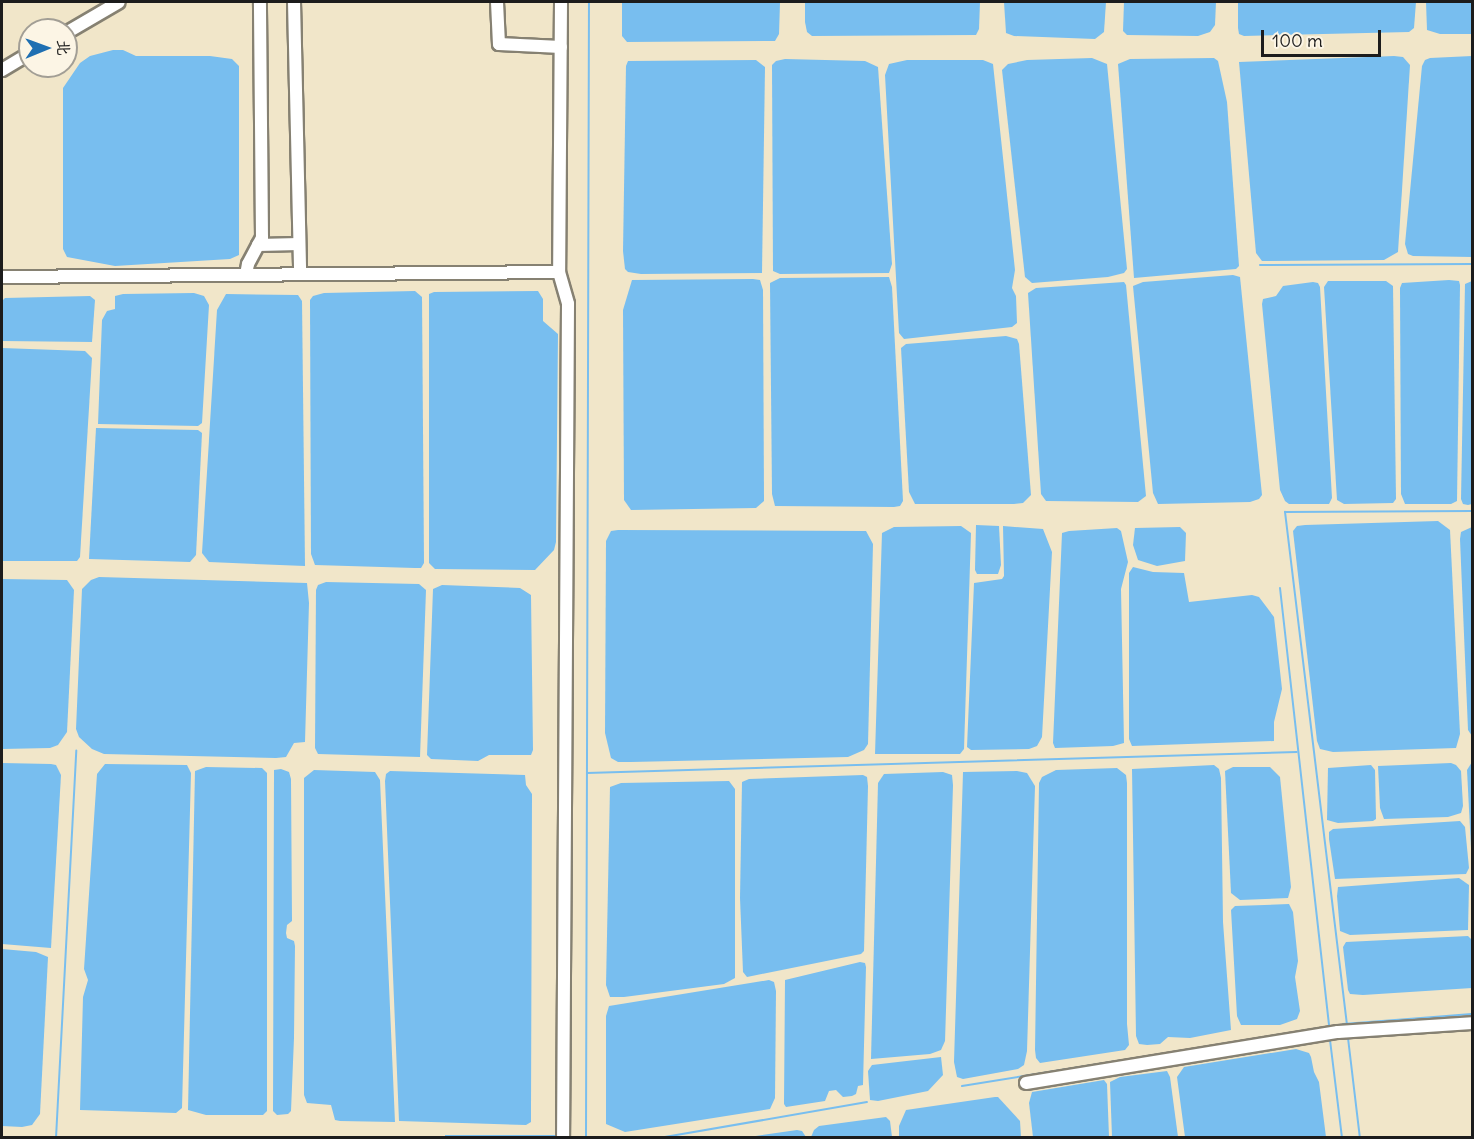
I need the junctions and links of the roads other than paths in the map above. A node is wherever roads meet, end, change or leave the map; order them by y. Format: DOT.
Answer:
graph roads {
  1 [pos="119,2"];
  2 [pos="260,2"];
  3 [pos="294,2"];
  4 [pos="497,2"];
  5 [pos="561,2"];
  6 [pos="78,26"];
  7 [pos="561,46"];
  8 [pos="18,60"];
  9 [pos="2,70"];
  10 [pos="299,244"];
  11 [pos="258,245"];
  12 [pos="559,272"];
  13 [pos="300,274"];
  14 [pos="246,275"];
  15 [pos="2,277"];
  16 [pos="1473,1023"];
  17 [pos="1026,1083"];
  18 [pos="563,1137"];
  1 -- 6 [label="street"];
  2 -- 11 [label="street"];
  3 -- 10 [label="street"];
  4 -- 7 [label="street"];
  5 -- 7 [label="street"];
  7 -- 12 [label="street"];
  8 -- 9 [label="street"];
  10 -- 11 [label="street"];
  10 -- 13 [label="street"];
  11 -- 14 [label="street"];
  12 -- 13 [label="street"];
  12 -- 18 [label="street"];
  13 -- 14 [label="street"];
  14 -- 15 [label="street"];
  16 -- 17 [label="street"];
}
